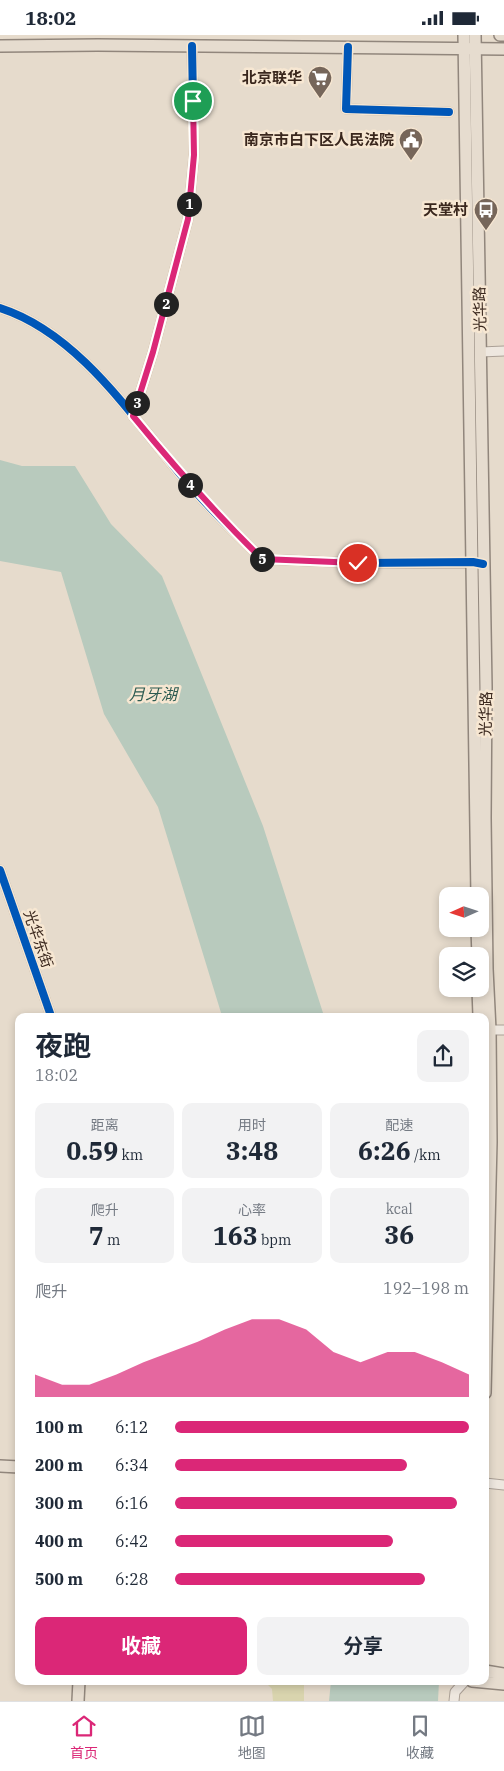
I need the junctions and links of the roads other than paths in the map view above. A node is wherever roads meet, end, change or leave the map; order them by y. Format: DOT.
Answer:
graph roads {
  1 [pos="464,35"];
  2 [pos="475,35"];
  3 [pos="500,35"];
  4 [pos="504,35"];
  5 [pos="0,46"];
  6 [pos="192,46"];
  7 [pos="348,47"];
  8 [pos="463,47"];
  9 [pos="475,48"];
  10 [pos="504,49"];
  11 [pos="449,111"];
  12 [pos="0,308"];
  13 [pos="504,351"];
  14 [pos="481,352"];
  15 [pos="133,416"];
  16 [pos="478,563"];
  17 [pos="0,870"];
  18 [pos="477,887"];
  19 [pos="478,997"];
  20 [pos="50,1013"];
  21 [pos="479,1013"];
  22 [pos="488,1013"];
  23 [pos="489,1030"];
  24 [pos="504,1030"];
  25 [pos="489,1090"];
  26 [pos="489,1199"];
  27 [pos="0,1466"];
  28 [pos="15,1467"];
  29 [pos="489,1483"];
  30 [pos="504,1485"];
  31 [pos="489,1672"];
  32 [pos="504,1674"];
  33 [pos="489,1683"];
  34 [pos="504,1684"];
  35 [pos="80,1685"];
  36 [pos="461,1685"];
  37 [pos="78,1701"];
  38 [pos="454,1701"];
  1 -- 8 [label="main road, 光华路"];
  2 -- 9 [label="main road, 光华路"];
  3 -- 4 [label="main road"];
  5 -- 6 [label="main road"];
  6 -- 7 [label="main road"];
  6 -- 15 [label="street"];
  7 -- 8 [label="main road"];
  7 -- 11 [label="street"];
  8 -- 9 [label="main road"];
  8 -- 16 [label="main road, 光华路"];
  9 -- 10 [label="main road"];
  9 -- 14 [label="main road, 光华路"];
  12 -- 15 [label="street"];
  13 -- 14 [label="street"];
  14 -- 16 [label="main road, 光华路"];
  15 -- 16 [label="street"];
  16 -- 18 [label="main road, 光华路"];
  16 -- 22 [label="main road, 光华路"];
  17 -- 20 [label="street, 光华东街"];
  19 -- 21 [label="main road"];
  23 -- 24 [label="street"];
  25 -- 26 [label="main road, 光华路"];
  27 -- 28 [label="main road"];
  29 -- 30 [label="street"];
  31 -- 32 [label="main road"];
  33 -- 34 [label="main road"];
  35 -- 37 [label="street"];
  36 -- 38 [label="street"];
}
